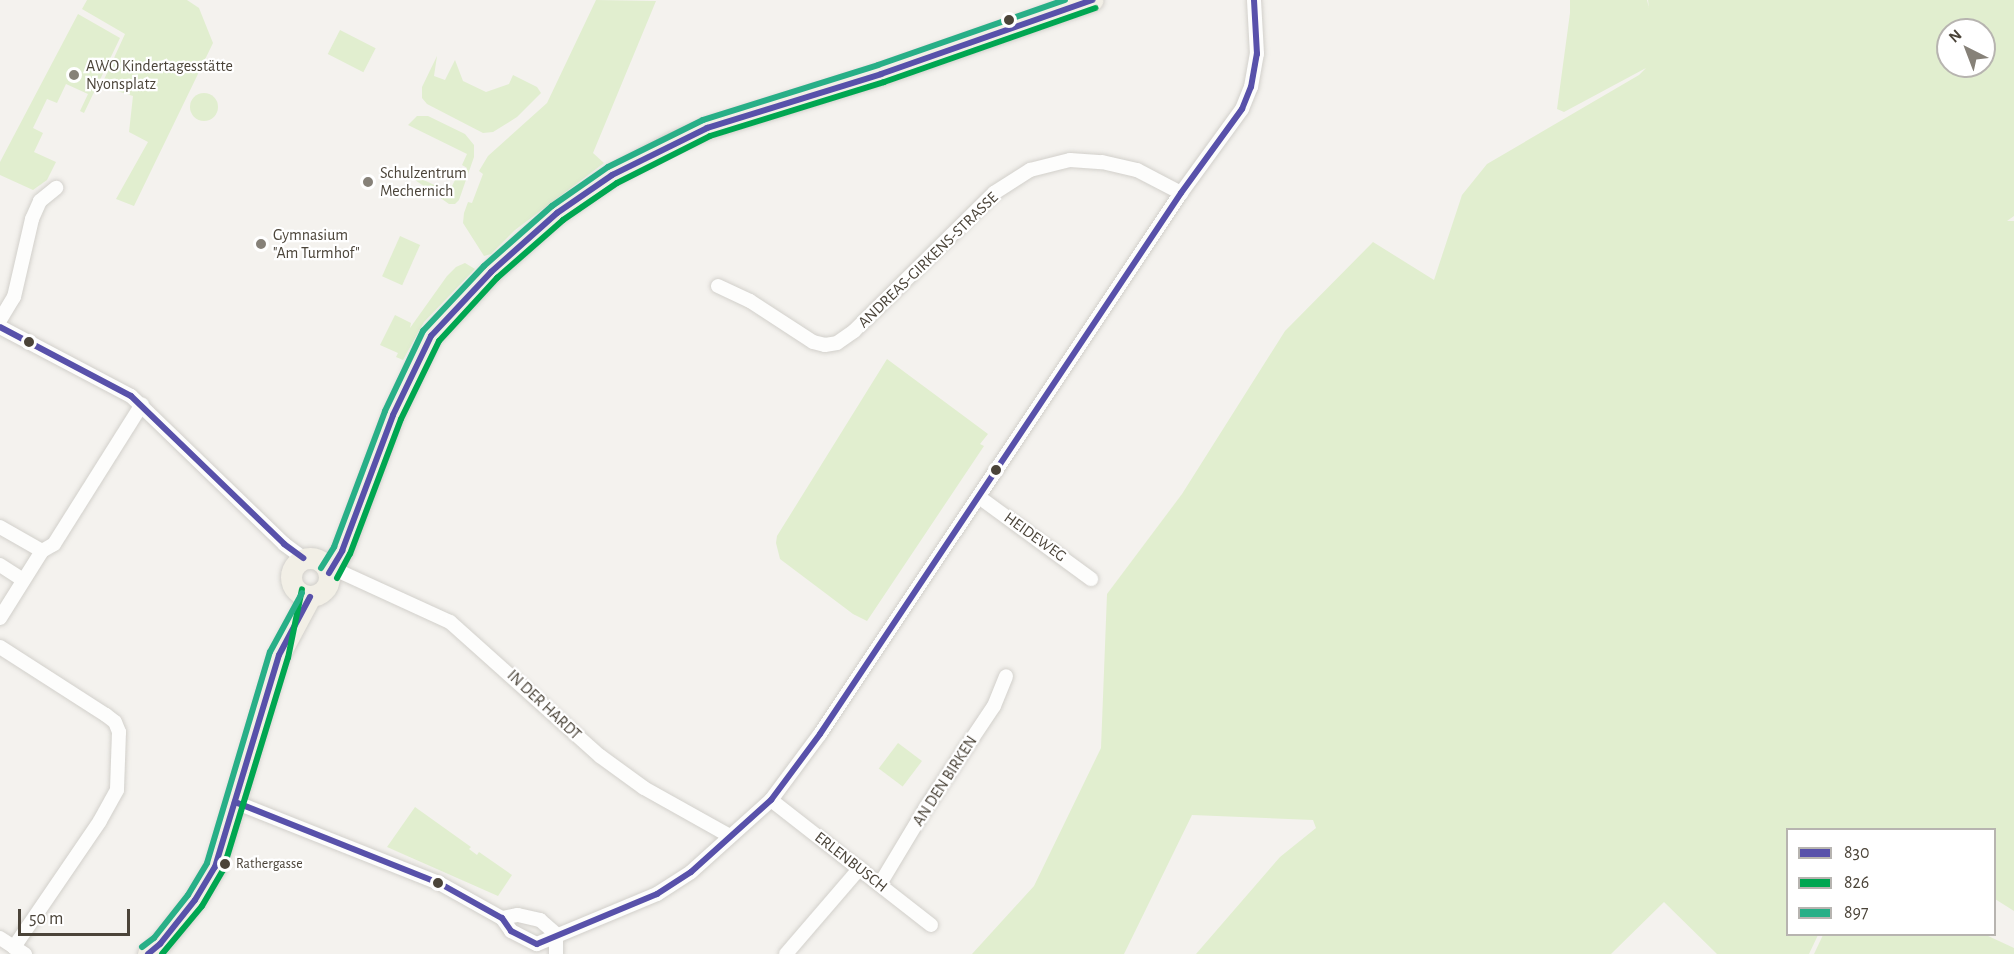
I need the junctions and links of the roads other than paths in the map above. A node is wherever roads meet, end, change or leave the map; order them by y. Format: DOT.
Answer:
graph roads {
  1 [pos="1092,0"];
  2 [pos="1254,0"];
  3 [pos="56,188"];
  4 [pos="1181,193"];
  5 [pos="718,286"];
  6 [pos="0,320"];
  7 [pos="0,327"];
  8 [pos="142,404"];
  9 [pos="979,497"];
  10 [pos="0,527"];
  11 [pos="42,551"];
  12 [pos="0,565"];
  13 [pos="321,565"];
  14 [pos="1090,579"];
  15 [pos="23,580"];
  16 [pos="302,592"];
  17 [pos="2,611"];
  18 [pos="0,647"];
  19 [pos="1006,676"];
  20 [pos="771,800"];
  21 [pos="235,802"];
  22 [pos="730,836"];
  23 [pos="860,868"];
  24 [pos="880,884"];
  25 [pos="502,918"];
  26 [pos="931,925"];
  27 [pos="556,934"];
  28 [pos="0,938"];
  29 [pos="20,950"];
  30 [pos="148,954"];
  31 [pos="556,954"];
  32 [pos="786,954"];
  1 -- 13 [label="main road"];
  2 -- 4 [label="street"];
  3 -- 6 [label="street"];
  4 -- 5 [label="street, ANDREAS-GIRKENS-STRASSE"];
  4 -- 9 [label="street"];
  7 -- 8 [label="street, IN DER HARDT"];
  8 -- 11 [label="street"];
  8 -- 13 [label="street, IN DER HARDT"];
  9 -- 14 [label="street, HEIDEWEG"];
  9 -- 20 [label="street"];
  10 -- 11 [label="street"];
  11 -- 15 [label="street"];
  12 -- 15 [label="street"];
  13 -- 16 [label="main road"];
  13 -- 16 [label="main road"];
  13 -- 22 [label="street, IN DER HARDT"];
  15 -- 17 [label="street"];
  16 -- 21 [label="main road"];
  18 -- 29 [label="street"];
  19 -- 24 [label="street, AN DEN BIRKEN"];
  20 -- 22 [label="street"];
  20 -- 23 [label="street, ERLENBUSCH"];
  21 -- 25 [label="street"];
  21 -- 30 [label="main road"];
  22 -- 27 [label="street"];
  23 -- 24 [label="street, ERLENBUSCH"];
  23 -- 32 [label="street"];
  24 -- 26 [label="street, ERLENBUSCH"];
  25 -- 27 [label="street"];
  25 -- 27 [label="street"];
  27 -- 31 [label="street"];
  28 -- 29 [label="street"];
}
